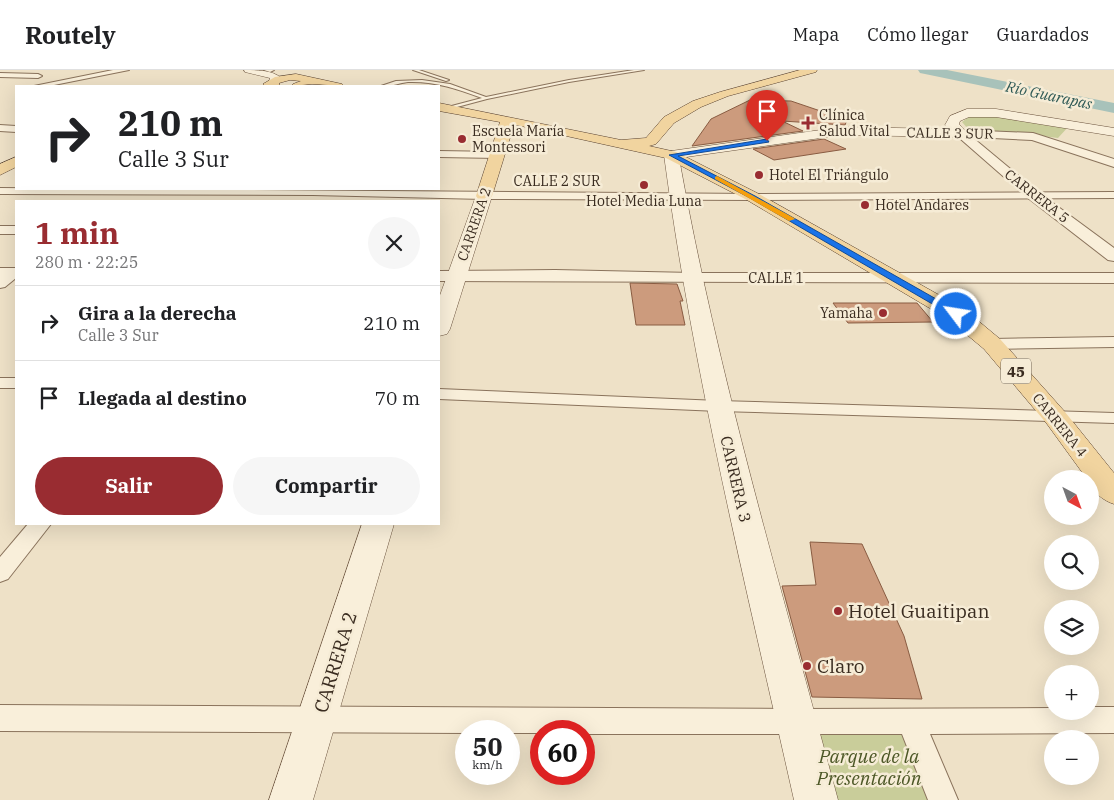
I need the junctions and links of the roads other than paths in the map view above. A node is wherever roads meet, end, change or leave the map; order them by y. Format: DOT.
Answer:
graph roads {
  1 [pos="125,70"];
  2 [pos="249,70"];
  3 [pos="415,70"];
  4 [pos="642,70"];
  5 [pos="814,70"];
  6 [pos="39,73"];
  7 [pos="0,75"];
  8 [pos="269,78"];
  9 [pos="311,81"];
  10 [pos="33,85"];
  11 [pos="43,85"];
  12 [pos="301,85"];
  13 [pos="333,85"];
  14 [pos="387,85"];
  15 [pos="454,85"];
  16 [pos="486,98"];
  17 [pos="441,109"];
  18 [pos="507,122"];
  19 [pos="682,127"];
  20 [pos="0,128"];
  21 [pos="15,129"];
  22 [pos="1114,132"];
  23 [pos="960,134"];
  24 [pos="612,142"];
  25 [pos="667,145"];
  26 [pos="15,154"];
  27 [pos="440,154"];
  28 [pos="498,155"];
  29 [pos="0,162"];
  30 [pos="15,162"];
  31 [pos="1114,163"];
  32 [pos="0,170"];
  33 [pos="131,190"];
  34 [pos="223,190"];
  35 [pos="314,190"];
  36 [pos="0,192"];
  37 [pos="1114,194"];
  38 [pos="1033,195"];
  39 [pos="484,196"];
  40 [pos="677,197"];
  41 [pos="753,197"];
  42 [pos="116,200"];
  43 [pos="211,200"];
  44 [pos="305,200"];
  45 [pos="0,230"];
  46 [pos="15,230"];
  47 [pos="1114,256"];
  48 [pos="12,273"];
  49 [pos="447,276"];
  50 [pos="693,278"];
  51 [pos="892,278"];
  52 [pos="1114,278"];
  53 [pos="0,284"];
  54 [pos="440,322"];
  55 [pos="1114,342"];
  56 [pos="992,344"];
  57 [pos="0,383"];
  58 [pos="15,383"];
  59 [pos="440,394"];
  60 [pos="719,406"];
  61 [pos="1056,418"];
  62 [pos="1114,418"];
  63 [pos="1114,494"];
  64 [pos="39,525"];
  65 [pos="378,525"];
  66 [pos="0,574"];
  67 [pos="0,718"];
  68 [pos="1114,720"];
  69 [pos="316,721"];
  70 [pos="798,722"];
  71 [pos="912,722"];
  72 [pos="291,800"];
  73 [pos="816,800"];
  74 [pos="943,800"];
  1 -- 11 [label="street"];
  2 -- 8 [label="main road"];
  3 -- 15 [label="lane"];
  4 -- 16 [label="lane"];
  5 -- 19 [label="main road"];
  5 -- 25 [label="main road"];
  6 -- 7 [label="street"];
  6 -- 10 [label="street"];
  8 -- 9 [label="main road"];
  9 -- 12 [label="main road"];
  9 -- 13 [label="main road"];
  14 -- 15 [label="lane"];
  15 -- 16 [label="lane"];
  16 -- 17 [label="lane"];
  17 -- 18 [label="main road"];
  18 -- 24 [label="main road"];
  18 -- 25 [label="main road"];
  18 -- 28 [label="main road, CARRERA 2"];
  20 -- 21 [label="street"];
  22 -- 23 [label="main road"];
  23 -- 25 [label="main road, CALLE 3 SUR"];
  23 -- 31 [label="street, CALLE 3 SUR"];
  23 -- 38 [label="street, CARRERA 5"];
  24 -- 25 [label="main road, 45"];
  24 -- 25 [label="main road"];
  25 -- 40 [label="main road, CARRERA 3"];
  25 -- 41 [label="main road, CARRERA 4 / 45"];
  26 -- 29 [label="main road"];
  27 -- 28 [label="street"];
  28 -- 39 [label="main road, CARRERA 2"];
  30 -- 32 [label="main road"];
  33 -- 34 [label="street, CALLE 2 SUR"];
  33 -- 36 [label="street, CALLE 2 SUR"];
  33 -- 42 [label="street"];
  34 -- 35 [label="street, CALLE 2 SUR"];
  34 -- 43 [label="street"];
  35 -- 39 [label="street, CALLE 2 SUR"];
  35 -- 44 [label="street"];
  37 -- 38 [label="street, CALLE 2 SUR"];
  38 -- 41 [label="street, CALLE 2 SUR"];
  38 -- 47 [label="street, CARRERA 5"];
  39 -- 40 [label="street, CALLE 2 SUR"];
  39 -- 49 [label="main road, CARRERA 2"];
  40 -- 41 [label="street, CALLE 2 SUR"];
  40 -- 50 [label="main road, CARRERA 3"];
  41 -- 51 [label="main road, CARRERA 4 / 45"];
  45 -- 46 [label="street"];
  48 -- 53 [label="street"];
  49 -- 50 [label="street, CALLE 1"];
  49 -- 54 [label="main road, CARRERA 2"];
  50 -- 51 [label="street, CALLE 1"];
  50 -- 60 [label="main road, CARRERA 3"];
  51 -- 52 [label="street, CALLE 1"];
  51 -- 56 [label="main road, CARRERA 4 / 45"];
  55 -- 56 [label="street"];
  56 -- 61 [label="main road, CARRERA 4 / 45"];
  57 -- 58 [label="street"];
  59 -- 60 [label="street"];
  60 -- 61 [label="street"];
  60 -- 70 [label="main road, CARRERA 3"];
  61 -- 62 [label="street"];
  61 -- 63 [label="main road, CARRERA 4 / 45"];
  64 -- 66 [label="street"];
  65 -- 69 [label="main road, CARRERA 2"];
  67 -- 69 [label="street"];
  68 -- 71 [label="street"];
  69 -- 70 [label="street"];
  69 -- 72 [label="main road, CARRERA 2"];
  70 -- 71 [label="street"];
  70 -- 73 [label="main road, CARRERA 3"];
  71 -- 74 [label="street"];
}
